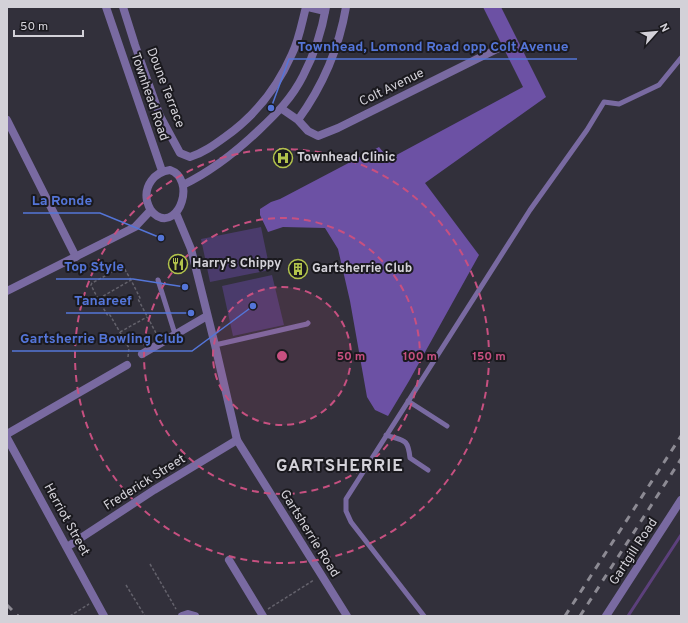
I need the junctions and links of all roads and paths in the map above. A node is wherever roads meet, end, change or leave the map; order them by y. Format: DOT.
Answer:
graph roads {
  1 [pos="106,7"];
  2 [pos="123,7"];
  3 [pos="307,7"];
  4 [pos="346,7"];
  5 [pos="325,9"];
  6 [pos="499,48"];
  7 [pos="681,58"];
  8 [pos="282,109"];
  9 [pos="7,120"];
  10 [pos="298,120"];
  11 [pos="162,171"];
  12 [pos="183,185"];
  13 [pos="150,211"];
  14 [pos="176,213"];
  15 [pos="76,258"];
  16 [pos="131,280"];
  17 [pos="158,280"];
  18 [pos="7,291"];
  19 [pos="98,298"];
  20 [pos="207,316"];
  21 [pos="148,317"];
  22 [pos="308,323"];
  23 [pos="120,332"];
  24 [pos="175,334"];
  25 [pos="160,342"];
  26 [pos="215,345"];
  27 [pos="142,354"];
  28 [pos="126,364"];
  29 [pos="408,401"];
  30 [pos="447,426"];
  31 [pos="7,434"];
  32 [pos="386,435"];
  33 [pos="7,438"];
  34 [pos="237,440"];
  35 [pos="428,470"];
  36 [pos="681,500"];
  37 [pos="67,547"];
  38 [pos="229,560"];
  39 [pos="150,564"];
  40 [pos="321,576"];
  41 [pos="126,585"];
  42 [pos="95,600"];
  43 [pos="179,613"];
  44 [pos="262,614"];
  45 [pos="103,615"];
  46 [pos="70,616"];
  47 [pos="146,616"];
  48 [pos="195,616"];
  49 [pos="347,616"];
  50 [pos="424,616"];
  51 [pos="606,616"];
  1 -- 11 [label="street, Townhead Road"];
  2 -- 3 [label="street, Doune Terrace"];
  3 -- 5 [label="street"];
  4 -- 10 [label="street"];
  5 -- 8 [label="street"];
  6 -- 10 [label="street, Colt Avenue"];
  7 -- 29 [label="lane"];
  8 -- 10 [label="street"];
  8 -- 12 [label="street"];
  9 -- 15 [label="street"];
  11 -- 12 [label="street"];
  11 -- 13 [label="street"];
  12 -- 14 [label="street"];
  13 -- 14 [label="street"];
  13 -- 15 [label="street"];
  14 -- 20 [label="street, Gartsherrie Road"];
  15 -- 18 [label="street"];
  16 -- 19 [label="path"];
  16 -- 19 [label="path"];
  16 -- 21 [label="path"];
  17 -- 24 [label="lane"];
  19 -- 23 [label="path"];
  20 -- 24 [label="street"];
  20 -- 26 [label="street, Gartsherrie Road"];
  21 -- 23 [label="path"];
  21 -- 25 [label="path"];
  22 -- 26 [label="lane"];
  23 -- 28 [label="path"];
  24 -- 25 [label="street"];
  25 -- 27 [label="street"];
  26 -- 34 [label="street, Gartsherrie Road"];
  28 -- 31 [label="street"];
  29 -- 30 [label="lane"];
  29 -- 32 [label="lane"];
  32 -- 35 [label="lane"];
  32 -- 50 [label="lane"];
  33 -- 37 [label="street, Herriot Street"];
  34 -- 37 [label="street, Frederick Street"];
  34 -- 40 [label="street, Gartsherrie Road"];
  36 -- 51 [label="street, Gartgill Road"];
  37 -- 42 [label="street, Herriot Street"];
  38 -- 44 [label="street"];
  39 -- 43 [label="path"];
  40 -- 44 [label="path"];
  40 -- 49 [label="street, Gartsherrie Road"];
  41 -- 47 [label="path"];
  42 -- 45 [label="street, Herriot Street"];
  42 -- 46 [label="path"];
  43 -- 48 [label="street"];
}
